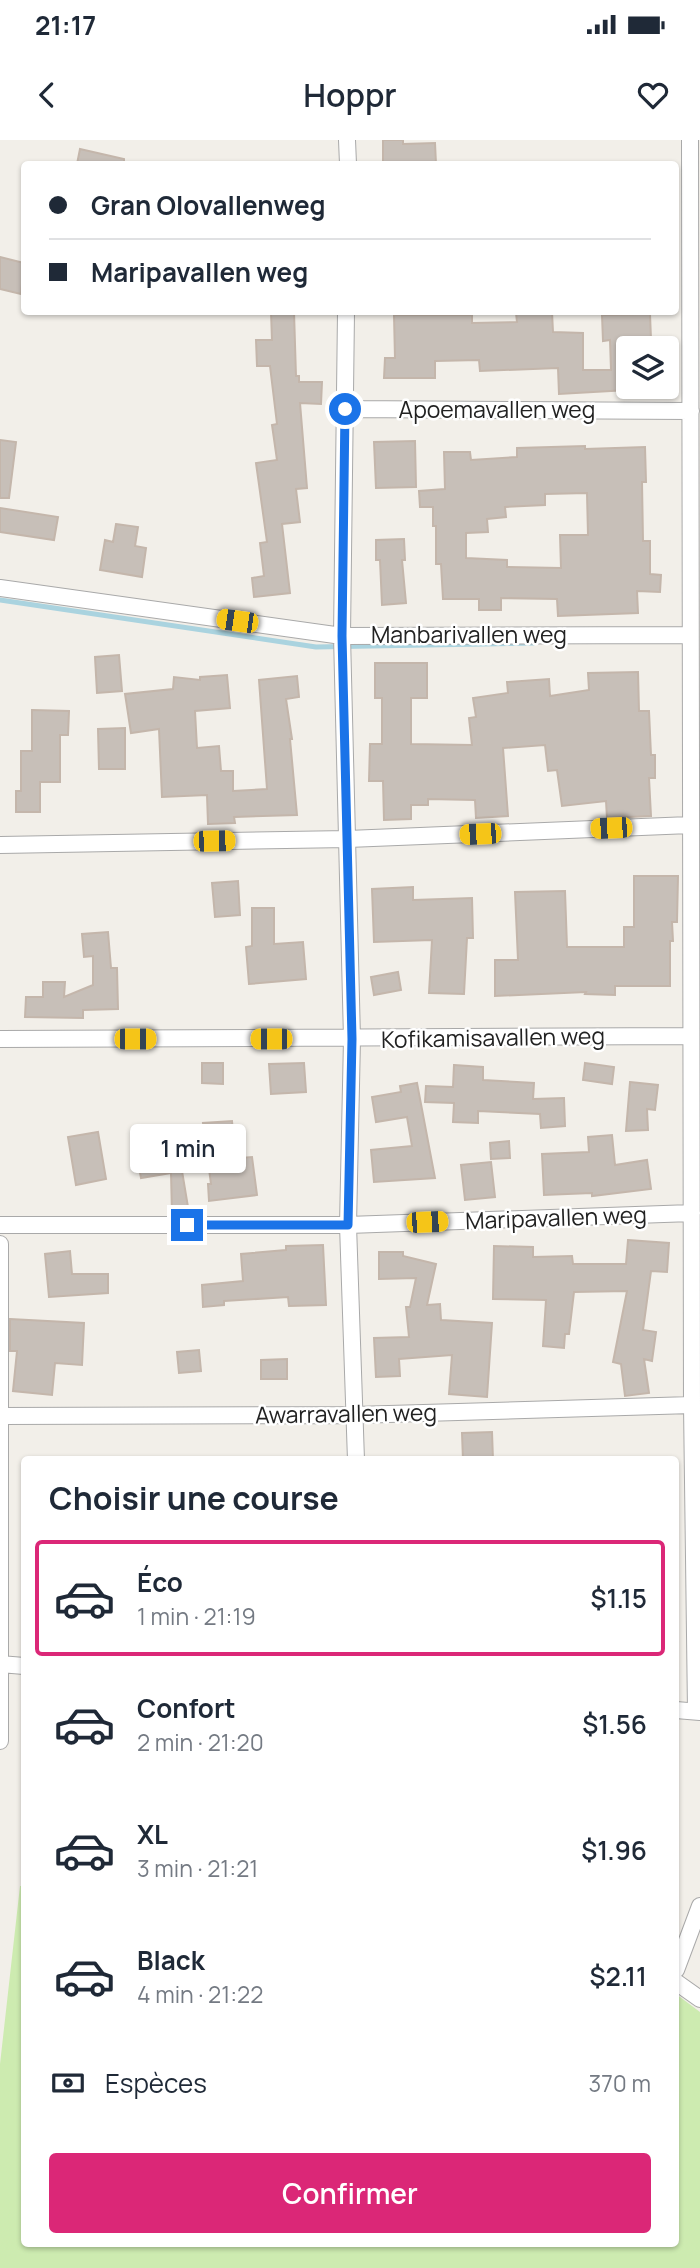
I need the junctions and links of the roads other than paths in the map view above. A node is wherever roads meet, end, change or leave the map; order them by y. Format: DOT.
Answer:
graph roads {
  1 [pos="347,140"];
  2 [pos="690,140"];
  3 [pos="348,161"];
  4 [pos="683,189"];
  5 [pos="346,315"];
  6 [pos="345,409"];
  7 [pos="691,411"];
  8 [pos="0,588"];
  9 [pos="690,635"];
  10 [pos="342,636"];
  11 [pos="690,825"];
  12 [pos="348,839"];
  13 [pos="0,845"];
  14 [pos="691,1036"];
  15 [pos="0,1039"];
  16 [pos="352,1039"];
  17 [pos="692,1213"];
  18 [pos="0,1225"];
  19 [pos="348,1225"];
  20 [pos="0,1244"];
  21 [pos="692,1405"];
  22 [pos="354,1415"];
  23 [pos="0,1416"];
  24 [pos="356,1456"];
  25 [pos="1,1664"];
  26 [pos="21,1666"];
  27 [pos="679,1710"];
  28 [pos="698,1712"];
  29 [pos="0,1741"];
  30 [pos="700,1906"];
  31 [pos="679,1962"];
  32 [pos="679,1984"];
  33 [pos="700,1999"];
  1 -- 3 [label="street"];
  2 -- 4 [label="street"];
  4 -- 7 [label="street"];
  5 -- 6 [label="street"];
  6 -- 7 [label="street, Apoemavallen weg"];
  6 -- 10 [label="street"];
  7 -- 9 [label="street"];
  8 -- 10 [label="street, Manbarivallen weg"];
  9 -- 10 [label="street, Manbarivallen weg"];
  9 -- 11 [label="street"];
  10 -- 12 [label="street"];
  11 -- 12 [label="street"];
  11 -- 14 [label="street"];
  12 -- 13 [label="street"];
  12 -- 16 [label="street"];
  14 -- 16 [label="street, Kofikamisavallen weg"];
  14 -- 17 [label="street"];
  15 -- 16 [label="street, Kofikamisavallen weg"];
  16 -- 19 [label="street"];
  17 -- 19 [label="street, Maripavallen weg"];
  17 -- 21 [label="street"];
  18 -- 19 [label="street, Maripavallen weg"];
  19 -- 22 [label="street"];
  20 -- 23 [label="street"];
  21 -- 22 [label="street, Awarravallen weg"];
  21 -- 28 [label="street"];
  22 -- 23 [label="street, Awarravallen weg"];
  22 -- 24 [label="street"];
  23 -- 25 [label="street"];
  25 -- 26 [label="street"];
  25 -- 29 [label="street"];
  27 -- 28 [label="street"];
  30 -- 31 [label="street"];
  32 -- 33 [label="street"];
}
